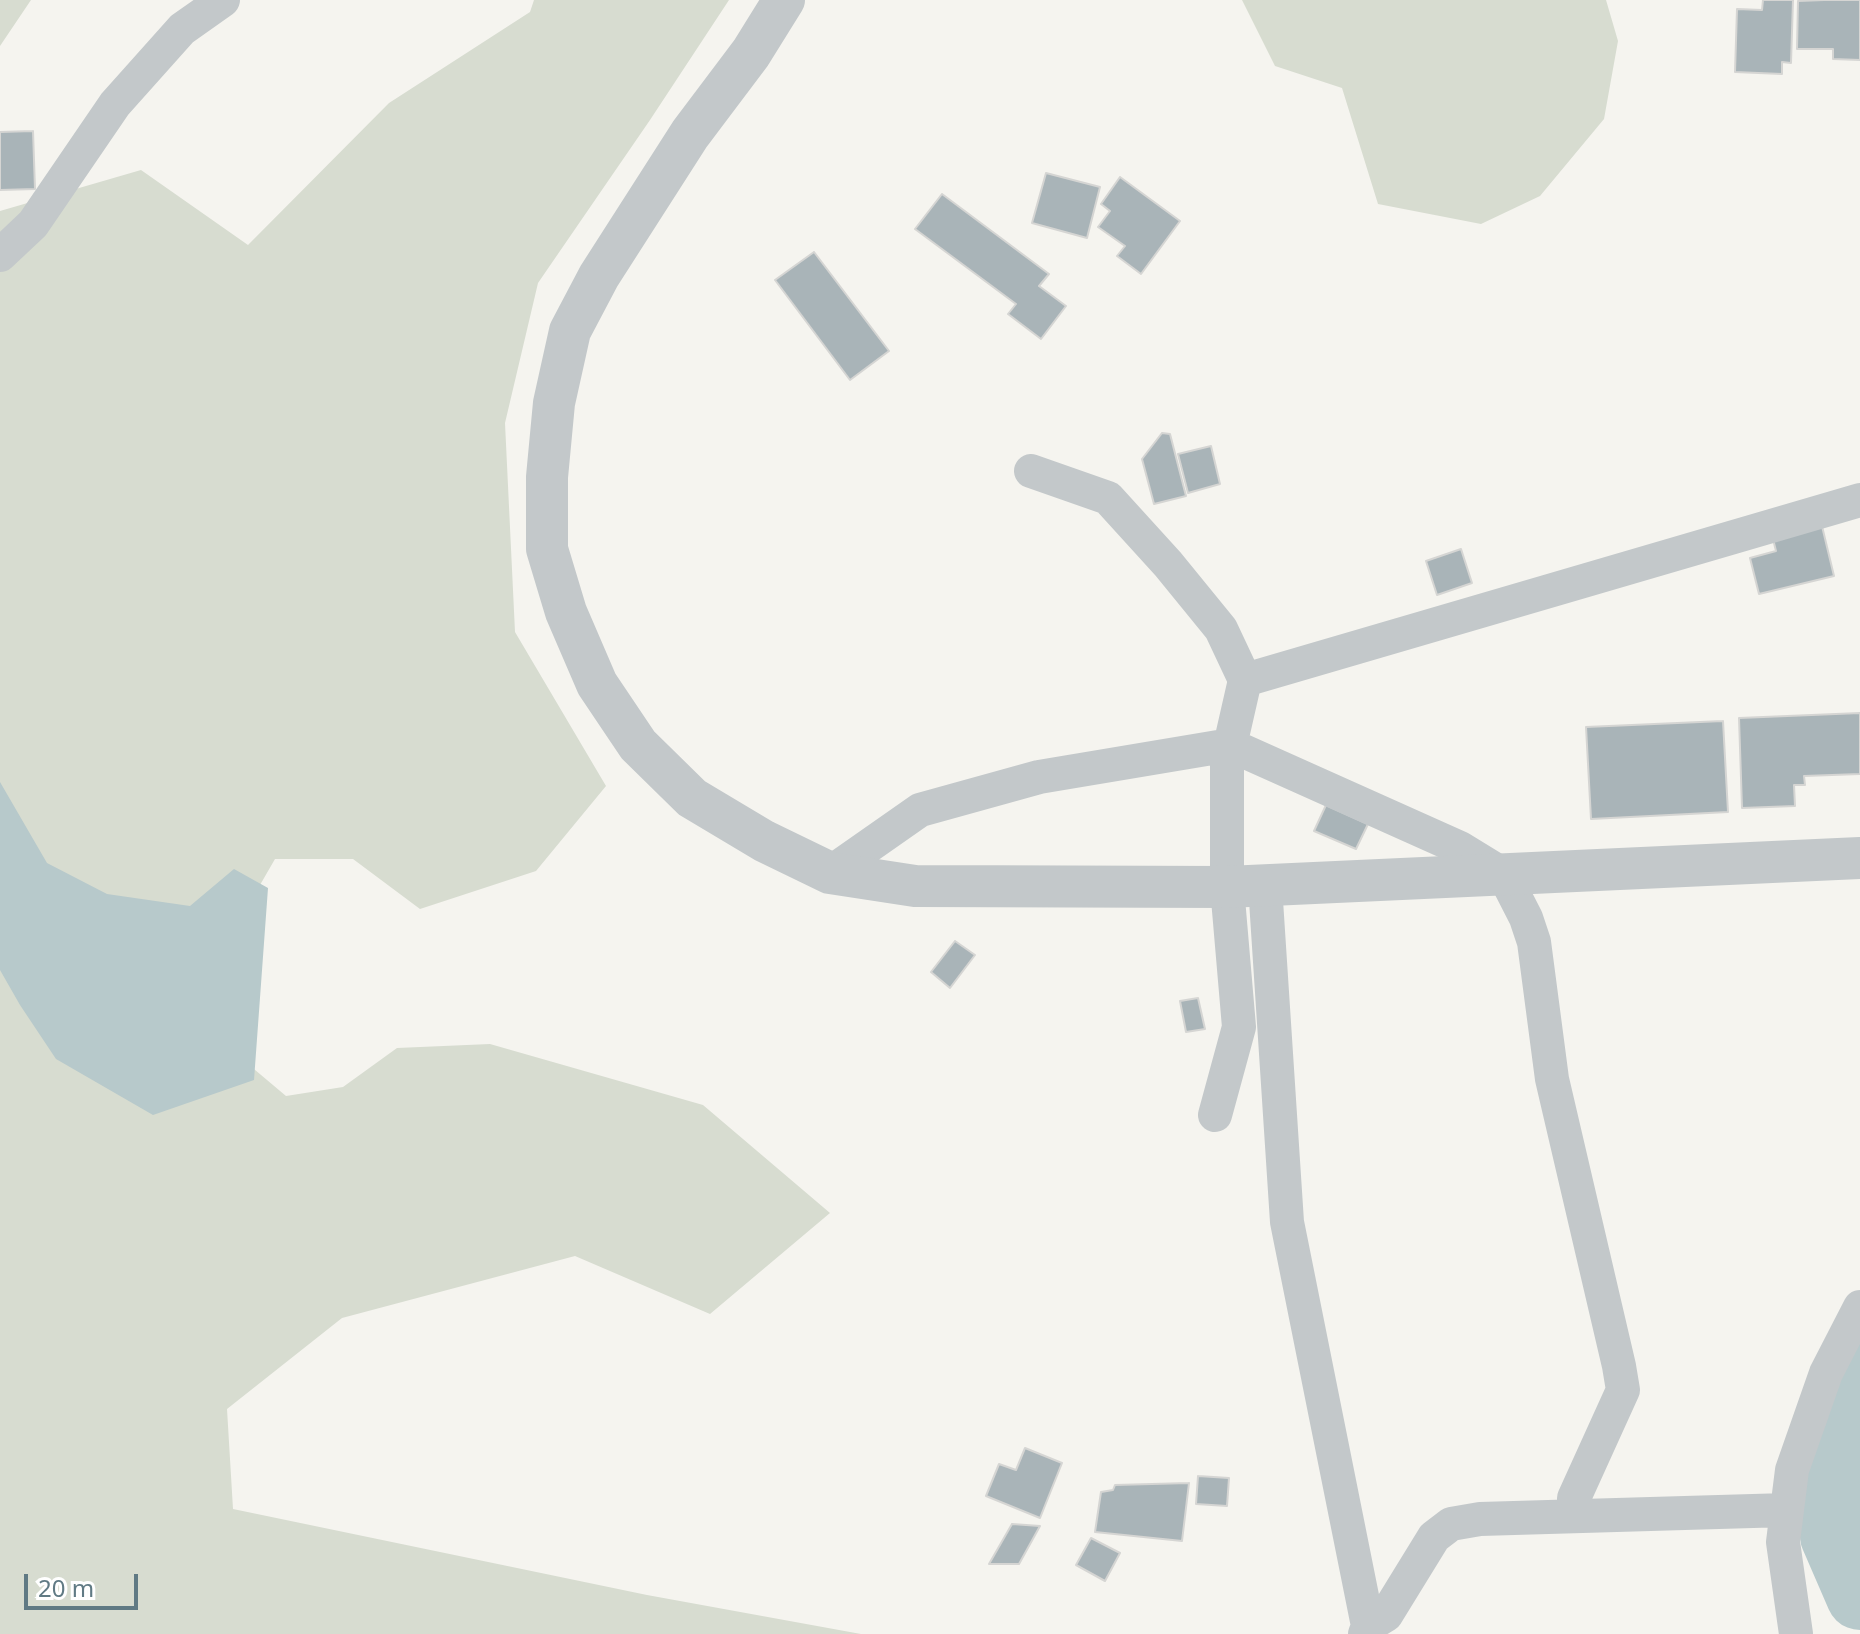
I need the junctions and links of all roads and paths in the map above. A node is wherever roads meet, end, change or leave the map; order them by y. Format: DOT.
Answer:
graph roads {
  1 [pos="223,0"];
  2 [pos="784,0"];
  3 [pos="0,255"];
  4 [pos="1031,471"];
  5 [pos="1860,500"];
  6 [pos="1245,680"];
  7 [pos="1230,745"];
  8 [pos="1860,858"];
  9 [pos="830,873"];
  10 [pos="1504,875"];
  11 [pos="1246,886"];
  12 [pos="1215,1115"];
  13 [pos="1860,1307"];
  14 [pos="1787,1510"];
  15 [pos="1574,1516"];
  16 [pos="1367,1630"];
  17 [pos="1796,1634"];
  1 -- 3 [label="street"];
  2 -- 9 [label="street"];
  4 -- 6 [label="street"];
  5 -- 6 [label="street"];
  6 -- 7 [label="street"];
  7 -- 9 [label="street"];
  7 -- 10 [label="street"];
  7 -- 11 [label="street"];
  8 -- 10 [label="street"];
  9 -- 11 [label="street"];
  10 -- 11 [label="street"];
  10 -- 15 [label="street"];
  11 -- 12 [label="street"];
  11 -- 16 [label="street"];
  13 -- 14 [label="street"];
  14 -- 15 [label="street"];
  14 -- 17 [label="street"];
  15 -- 16 [label="street"];
}
